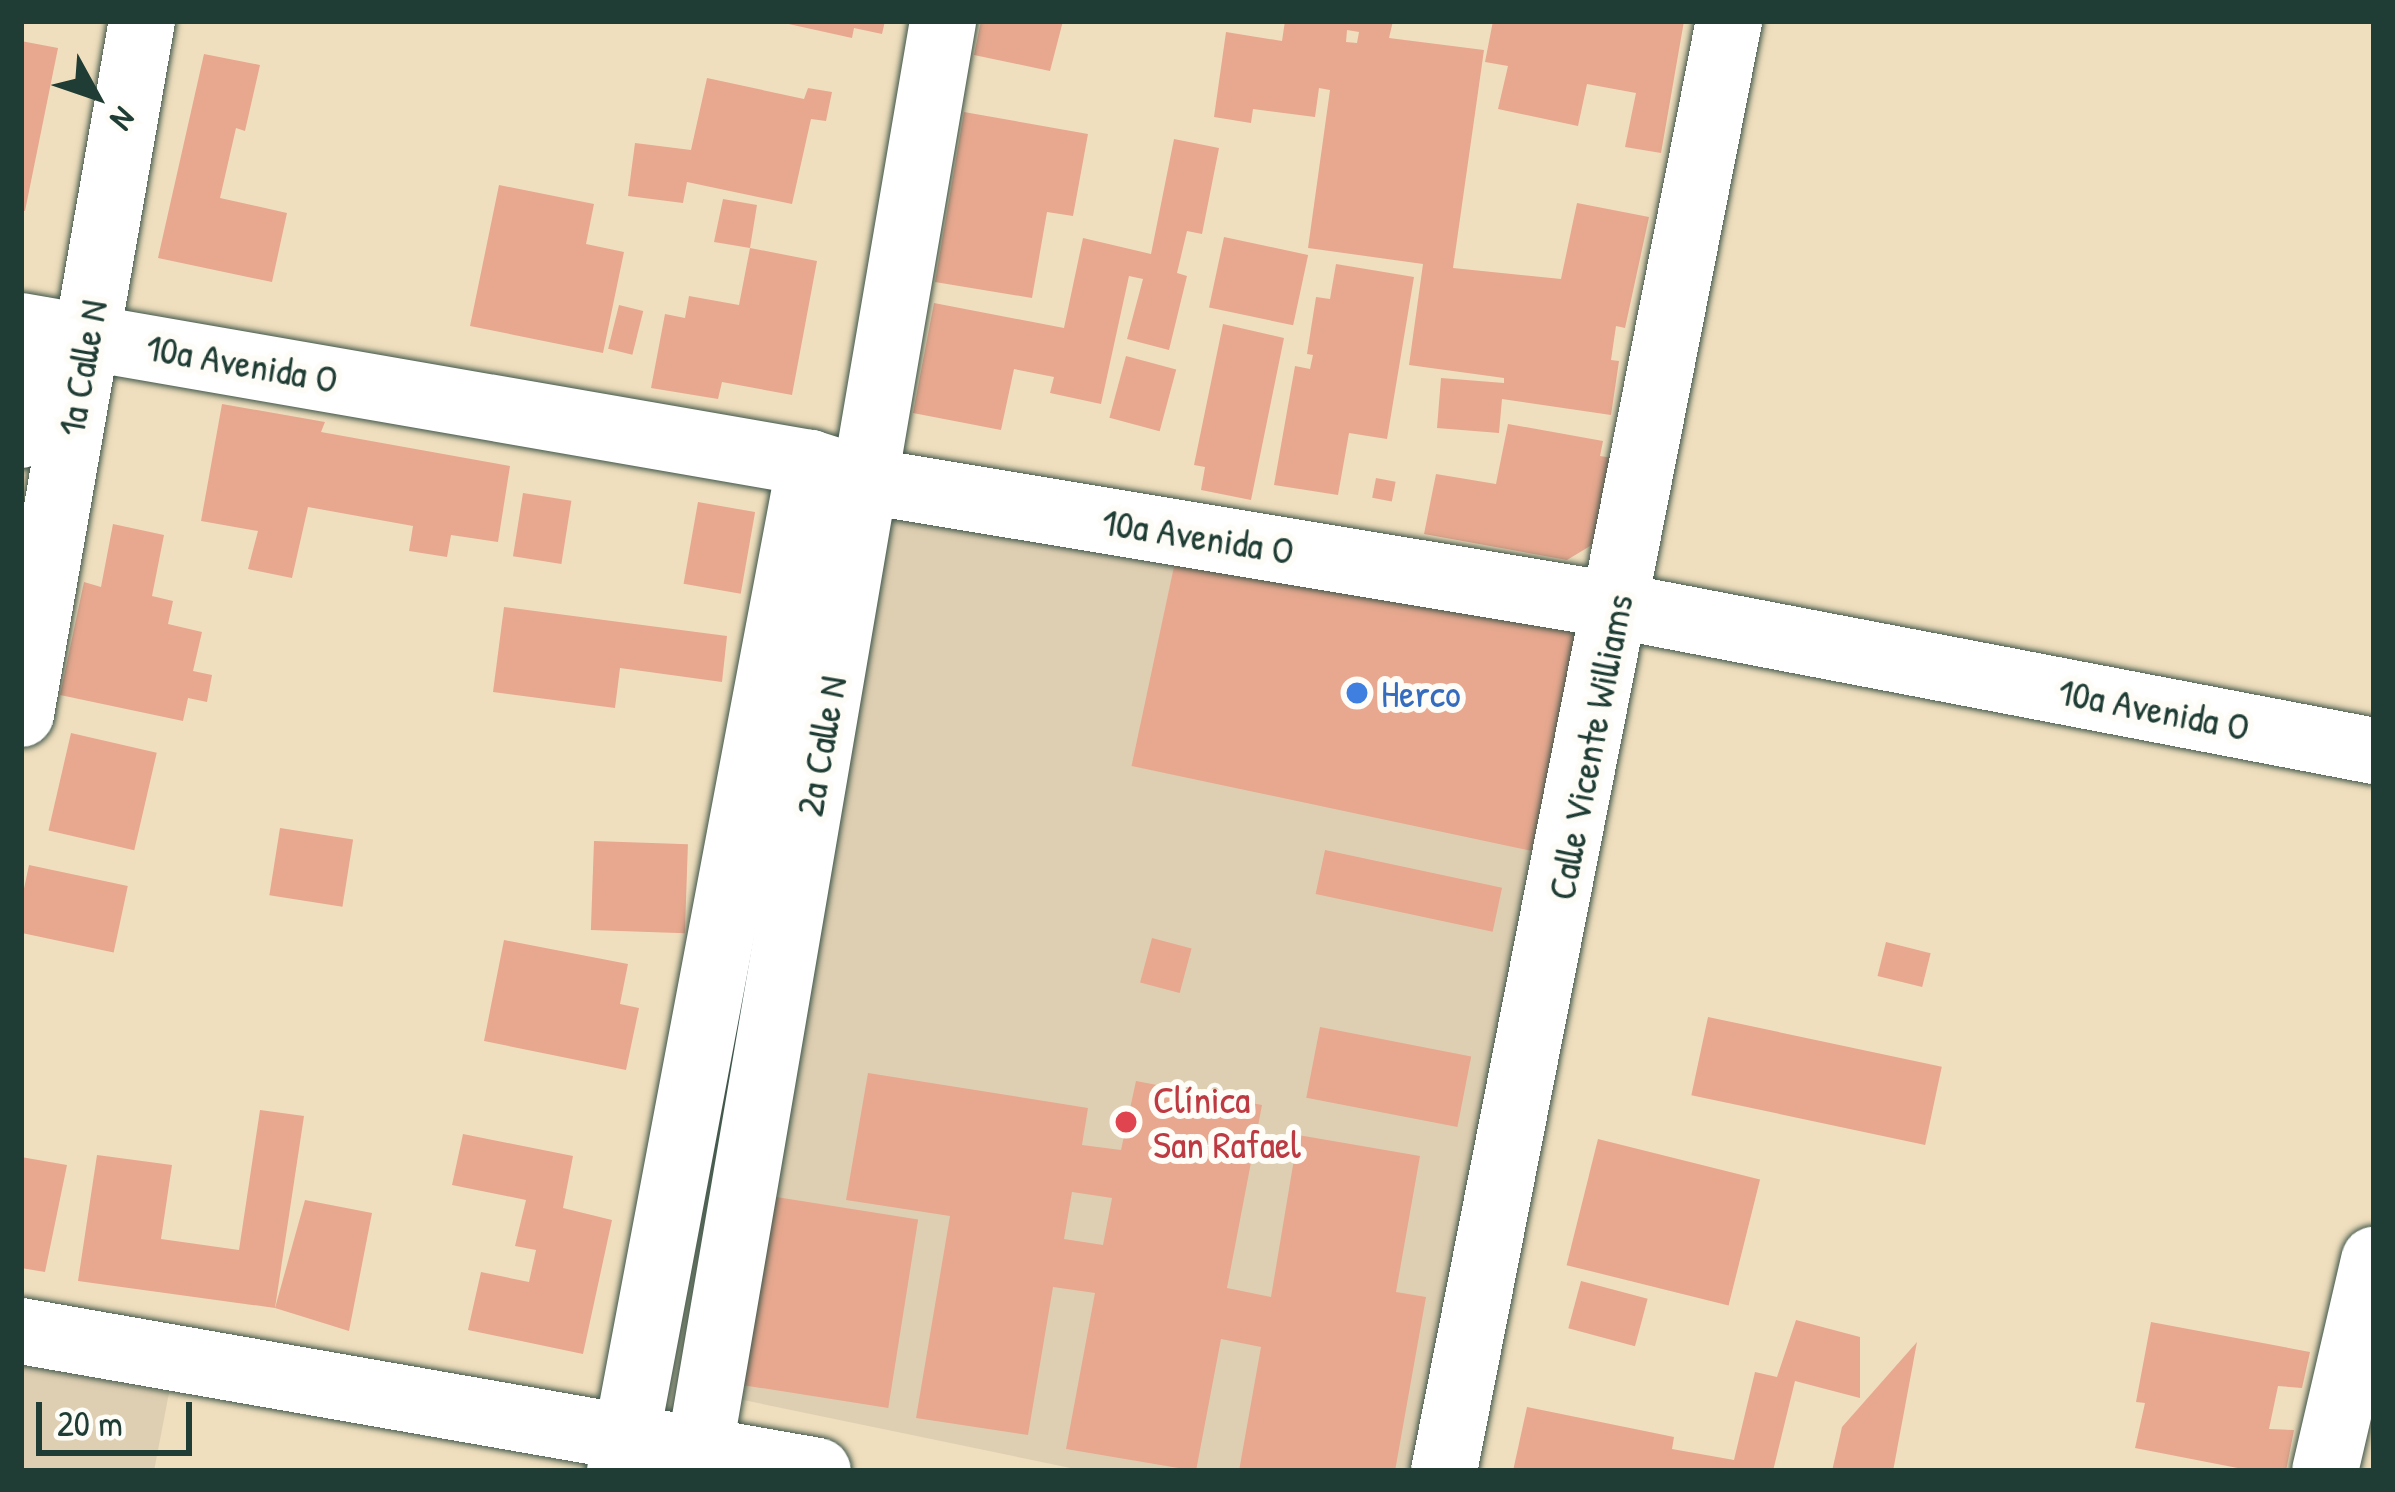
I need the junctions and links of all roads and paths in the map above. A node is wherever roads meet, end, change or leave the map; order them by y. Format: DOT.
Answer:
graph roads {
  1 [pos="142,21"];
  2 [pos="943,21"];
  3 [pos="1730,21"];
  4 [pos="50,331"];
  5 [pos="21,435"];
  6 [pos="838,472"];
  7 [pos="1618,606"];
  8 [pos="21,714"];
  9 [pos="2374,751"];
  10 [pos="2374,1260"];
  11 [pos="21,1330"];
  12 [pos="623,1453"];
  13 [pos="699,1460"];
  14 [pos="818,1471"];
  15 [pos="1444,1471"];
  16 [pos="2325,1471"];
  1 -- 4 [label="street, 1a Calle N"];
  2 -- 6 [label="street, 2a Calle N"];
  3 -- 7 [label="street, Calle Vicente Williams"];
  4 -- 5 [label="street, 1a Calle N"];
  4 -- 6 [label="street, 10a Avenida O"];
  4 -- 8 [label="street, 1a Calle N"];
  6 -- 7 [label="street, 10a Avenida O"];
  6 -- 12 [label="street, 2a Calle N"];
  6 -- 13 [label="street, 2a Calle N"];
  7 -- 9 [label="street, 10a Avenida O"];
  7 -- 15 [label="street, Calle Vicente Williams"];
  10 -- 16 [label="street"];
  11 -- 12 [label="street"];
  12 -- 13 [label="street"];
  13 -- 14 [label="street"];
}
